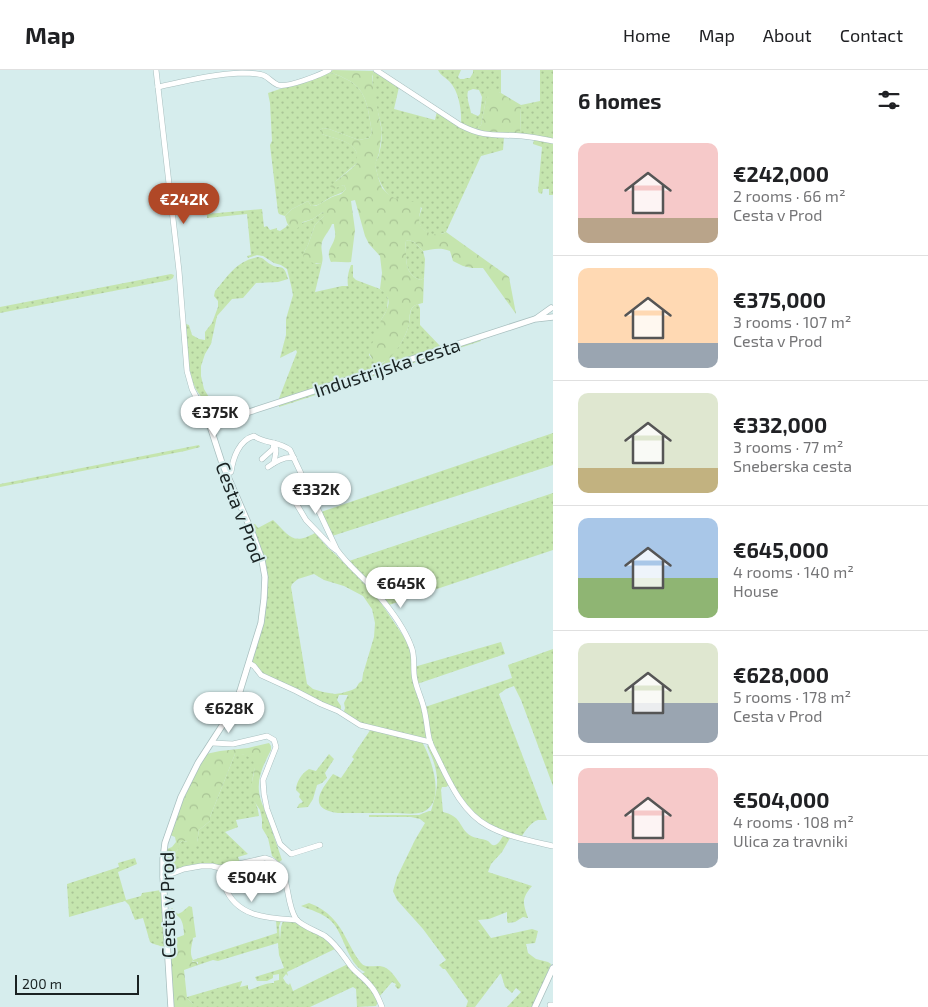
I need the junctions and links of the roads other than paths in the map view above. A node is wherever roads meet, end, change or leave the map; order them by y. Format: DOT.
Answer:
graph roads {
  1 [pos="156,70"];
  2 [pos="329,70"];
  3 [pos="376,70"];
  4 [pos="158,87"];
  5 [pos="553,141"];
  6 [pos="552,306"];
  7 [pos="553,317"];
  8 [pos="535,319"];
  9 [pos="198,399"];
  10 [pos="212,410"];
  11 [pos="222,414"];
  12 [pos="240,415"];
  13 [pos="206,416"];
  14 [pos="221,424"];
  15 [pos="210,426"];
  16 [pos="274,443"];
  17 [pos="216,445"];
  18 [pos="294,458"];
  19 [pos="262,459"];
  20 [pos="274,463"];
  21 [pos="268,467"];
  22 [pos="227,474"];
  23 [pos="287,488"];
  24 [pos="337,550"];
  25 [pos="249,663"];
  26 [pos="430,742"];
  27 [pos="212,743"];
  28 [pos="320,845"];
  29 [pos="553,846"];
  30 [pos="220,868"];
  31 [pos="163,877"];
  32 [pos="297,920"];
  33 [pos="553,968"];
  34 [pos="171,1007"];
  35 [pos="382,1007"];
  36 [pos="535,1007"];
  1 -- 4 [label="street"];
  2 -- 4 [label="street"];
  3 -- 5 [label="street"];
  4 -- 9 [label="street"];
  6 -- 7 [label="street"];
  6 -- 8 [label="street, Industrijska cesta"];
  7 -- 8 [label="street, Industrijska cesta"];
  8 -- 12 [label="street, Industrijska cesta"];
  9 -- 10 [label="street"];
  9 -- 13 [label="street"];
  10 -- 11 [label="street"];
  10 -- 13 [label="street"];
  11 -- 12 [label="street, Industrijska cesta"];
  11 -- 14 [label="street"];
  12 -- 14 [label="street, Industrijska cesta"];
  13 -- 15 [label="street"];
  14 -- 15 [label="street"];
  14 -- 17 [label="street, Cesta v Prod"];
  15 -- 17 [label="street, Cesta v Prod"];
  16 -- 18 [label="street"];
  16 -- 19 [label="street"];
  16 -- 20 [label="street"];
  16 -- 22 [label="street"];
  17 -- 22 [label="street, Cesta v Prod"];
  18 -- 20 [label="street"];
  18 -- 24 [label="street"];
  20 -- 21 [label="street"];
  22 -- 25 [label="street, Cesta v Prod"];
  23 -- 24 [label="street"];
  24 -- 26 [label="street"];
  25 -- 26 [label="street"];
  25 -- 27 [label="street, Cesta v Prod"];
  26 -- 29 [label="street"];
  27 -- 28 [label="street"];
  27 -- 31 [label="street, Cesta v Prod"];
  30 -- 31 [label="street"];
  30 -- 32 [label="street"];
  30 -- 32 [label="street"];
  31 -- 34 [label="street, Cesta v Prod"];
  32 -- 35 [label="street"];
  33 -- 36 [label="street"];
}
